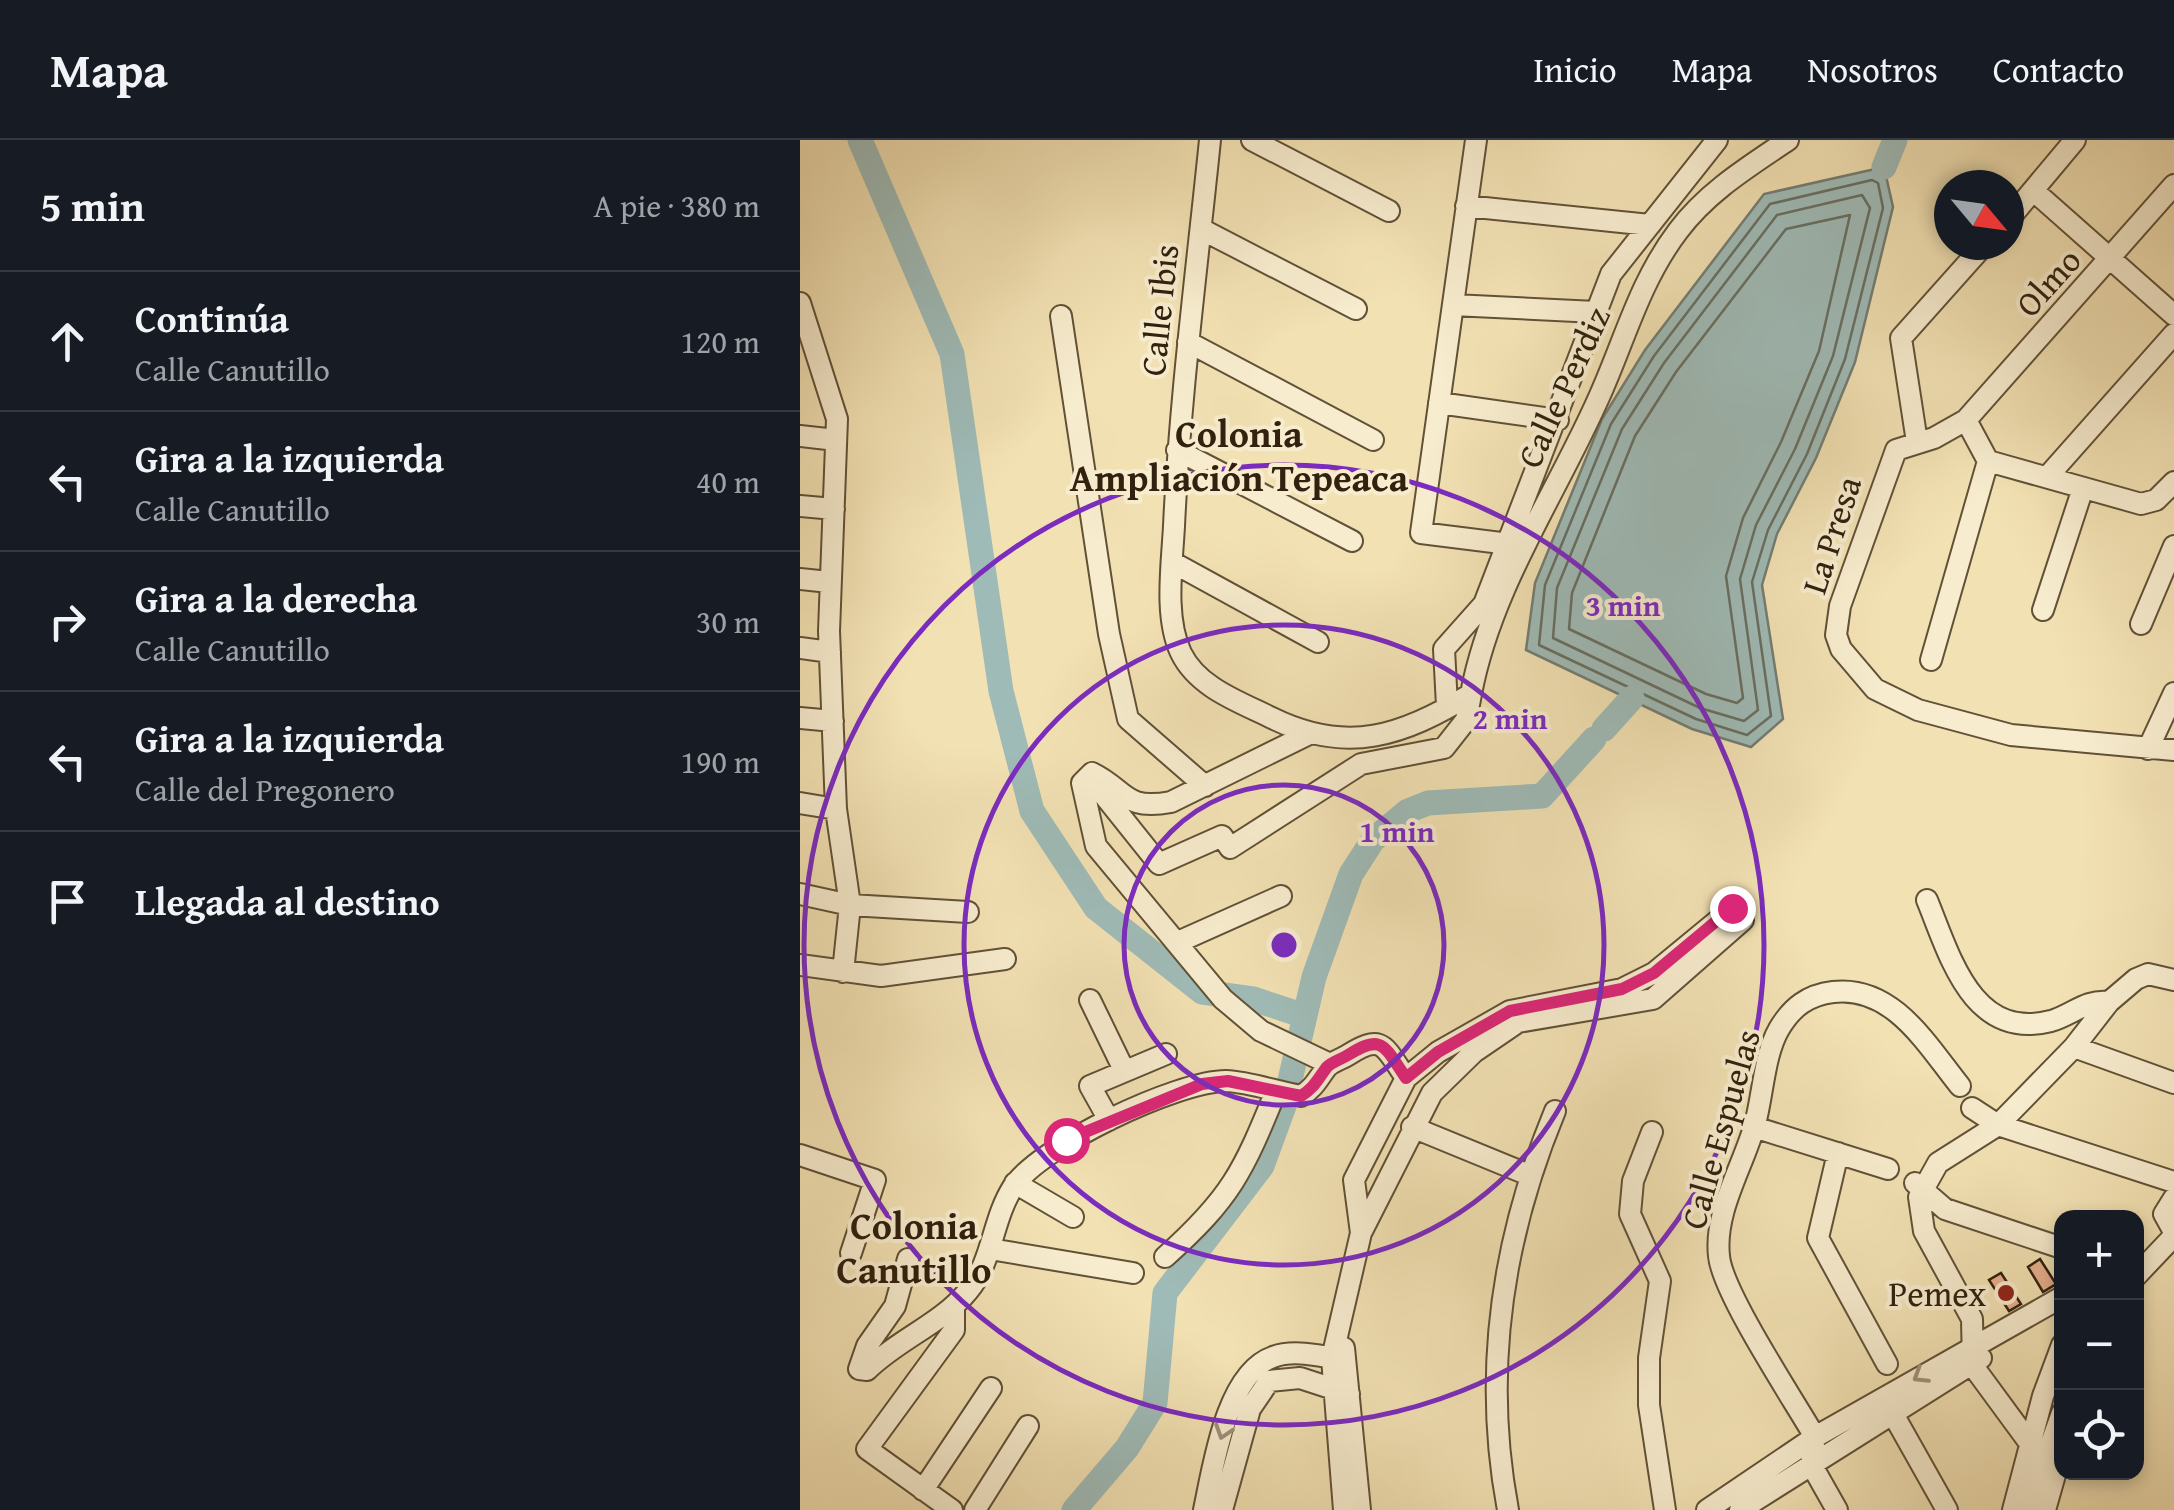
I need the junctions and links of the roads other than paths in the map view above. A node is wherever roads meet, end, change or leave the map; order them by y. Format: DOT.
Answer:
graph roads {
  1 [pos="1210,140"];
  2 [pos="1252,140"];
  3 [pos="1476,140"];
  4 [pos="1717,140"];
  5 [pos="1787,140"];
  6 [pos="2075,140"];
  7 [pos="2174,184"];
  8 [pos="2034,192"];
  9 [pos="2024,203"];
  10 [pos="1466,206"];
  11 [pos="1389,211"];
  12 [pos="1650,224"];
  13 [pos="1201,229"];
  14 [pos="1971,260"];
  15 [pos="2112,260"];
  16 [pos="800,302"];
  17 [pos="1452,305"];
  18 [pos="1356,309"];
  19 [pos="1596,312"];
  20 [pos="2174,315"];
  21 [pos="1061,316"];
  22 [pos="2174,334"];
  23 [pos="1188,342"];
  24 [pos="810,361"];
  25 [pos="1439,403"];
  26 [pos="1558,420"];
  27 [pos="1966,420"];
  28 [pos="800,436"];
  29 [pos="836,440"];
  30 [pos="1373,440"];
  31 [pos="1916,442"];
  32 [pos="1177,450"];
  33 [pos="1988,461"];
  34 [pos="2048,476"];
  35 [pos="2174,482"];
  36 [pos="2083,488"];
  37 [pos="800,506"];
  38 [pos="834,509"];
  39 [pos="1352,541"];
  40 [pos="1509,544"];
  41 [pos="2174,546"];
  42 [pos="1172,562"];
  43 [pos="800,579"];
  44 [pos="829,582"];
  45 [pos="2043,610"];
  46 [pos="2141,624"];
  47 [pos="1318,642"];
  48 [pos="800,648"];
  49 [pos="830,652"];
  50 [pos="1931,660"];
  51 [pos="2174,693"];
  52 [pos="1459,700"];
  53 [pos="800,718"];
  54 [pos="833,721"];
  55 [pos="1307,735"];
  56 [pos="2148,749"];
  57 [pos="2174,750"];
  58 [pos="1089,776"];
  59 [pos="1204,786"];
  60 [pos="800,803"];
  61 [pos="836,809"];
  62 [pos="800,894"];
  63 [pos="1281,896"];
  64 [pos="1927,900"];
  65 [pos="850,905"];
  66 [pos="968,912"];
  67 [pos="1183,948"];
  68 [pos="1004,959"];
  69 [pos="800,965"];
  70 [pos="843,972"];
  71 [pos="2174,980"];
  72 [pos="1090,1000"];
  73 [pos="2109,1002"];
  74 [pos="2074,1047"];
  75 [pos="1166,1054"];
  76 [pos="1329,1063"];
  77 [pos="1124,1070"];
  78 [pos="1406,1078"];
  79 [pos="2174,1083"];
  80 [pos="1960,1086"];
  81 [pos="1277,1092"];
  82 [pos="1972,1108"];
  83 [pos="1556,1111"];
  84 [pos="1109,1120"];
  85 [pos="1998,1124"];
  86 [pos="1412,1126"];
  87 [pos="1754,1127"];
  88 [pos="1652,1132"];
  89 [pos="1838,1153"];
  90 [pos="800,1155"];
  91 [pos="1888,1169"];
  92 [pos="1529,1174"];
  93 [pos="2174,1182"];
  94 [pos="1015,1183"];
  95 [pos="1916,1184"];
  96 [pos="2174,1198"];
  97 [pos="1073,1217"];
  98 [pos="1361,1233"];
  99 [pos="2174,1234"];
  100 [pos="2054,1245"];
  101 [pos="990,1249"];
  102 [pos="851,1253"];
  103 [pos="1164,1257"];
  104 [pos="908,1260"];
  105 [pos="2144,1267"];
  106 [pos="1133,1272"];
  107 [pos="2057,1300"];
  108 [pos="955,1315"];
  109 [pos="2006,1331"];
  110 [pos="1974,1342"];
  111 [pos="1339,1359"];
  112 [pos="1887,1364"];
  113 [pos="1974,1366"];
  114 [pos="2054,1371"];
  115 [pos="991,1388"];
  116 [pos="1340,1391"];
  117 [pos="1893,1414"];
  118 [pos="1028,1426"];
  119 [pos="2054,1435"];
  120 [pos="1815,1436"];
  121 [pos="2031,1445"];
  122 [pos="1811,1464"];
  123 [pos="2054,1478"];
  124 [pos="2068,1480"];
  125 [pos="924,1490"];
  126 [pos="952,1510"];
  127 [pos="975,1510"];
  128 [pos="1204,1510"];
  129 [pos="1222,1510"];
  130 [pos="1344,1510"];
  131 [pos="1360,1510"];
  132 [pos="1508,1510"];
  133 [pos="1664,1510"];
  134 [pos="1707,1510"];
  135 [pos="1740,1510"];
  136 [pos="1837,1510"];
  137 [pos="1947,1510"];
  138 [pos="2014,1510"];
  139 [pos="2027,1510"];
  140 [pos="2045,1510"];
  141 [pos="2059,1510"];
  1 -- 13 [label="street, Calle Ibis"];
  2 -- 11 [label="street"];
  3 -- 10 [label="street"];
  4 -- 12 [label="street, Calle Perdiz"];
  5 -- 52 [label="street, Calle Perdiz"];
  6 -- 8 [label="street"];
  7 -- 15 [label="street, Olmo"];
  8 -- 9 [label="street"];
  8 -- 15 [label="street"];
  10 -- 12 [label="street"];
  10 -- 17 [label="street"];
  12 -- 19 [label="street, Calle Perdiz"];
  13 -- 18 [label="street"];
  13 -- 23 [label="street, Calle Ibis"];
  14 -- 31 [label="street"];
  15 -- 20 [label="street"];
  15 -- 27 [label="street, Olmo"];
  16 -- 24 [label="street"];
  17 -- 19 [label="street"];
  17 -- 25 [label="street"];
  19 -- 26 [label="street, Calle Perdiz"];
  21 -- 59 [label="street"];
  22 -- 34 [label="street"];
  23 -- 30 [label="street"];
  23 -- 32 [label="street, Calle Ibis"];
  24 -- 29 [label="street"];
  25 -- 26 [label="street"];
  25 -- 40 [label="street"];
  26 -- 40 [label="street, Calle Perdiz"];
  27 -- 31 [label="street"];
  27 -- 33 [label="street"];
  28 -- 29 [label="street"];
  29 -- 38 [label="street"];
  31 -- 56 [label="street, La Presa"];
  32 -- 39 [label="street"];
  32 -- 42 [label="street, Calle Ibis"];
  33 -- 34 [label="street"];
  33 -- 50 [label="street"];
  34 -- 36 [label="street"];
  35 -- 36 [label="street"];
  36 -- 45 [label="street"];
  37 -- 38 [label="street"];
  38 -- 44 [label="street"];
  40 -- 52 [label="street, Calle Perdiz"];
  41 -- 46 [label="street"];
  42 -- 47 [label="street"];
  42 -- 55 [label="street, Calle Ibis"];
  43 -- 44 [label="street"];
  44 -- 49 [label="street"];
  48 -- 49 [label="street"];
  49 -- 54 [label="street"];
  51 -- 56 [label="street"];
  52 -- 55 [label="street, Calle Ibis"];
  52 -- 58 [label="street"];
  53 -- 54 [label="street"];
  54 -- 61 [label="street"];
  55 -- 59 [label="street"];
  56 -- 57 [label="street"];
  58 -- 59 [label="street"];
  58 -- 67 [label="street"];
  60 -- 61 [label="street"];
  61 -- 65 [label="street"];
  62 -- 65 [label="street"];
  63 -- 67 [label="street"];
  64 -- 73 [label="street"];
  65 -- 66 [label="street"];
  65 -- 70 [label="street"];
  67 -- 76 [label="street"];
  68 -- 70 [label="street"];
  69 -- 70 [label="street"];
  71 -- 73 [label="street"];
  72 -- 77 [label="street"];
  73 -- 74 [label="street"];
  74 -- 79 [label="street"];
  74 -- 85 [label="street"];
  75 -- 77 [label="street"];
  76 -- 78 [label="street"];
  76 -- 81 [label="street"];
  77 -- 84 [label="street"];
  78 -- 86 [label="street"];
  78 -- 98 [label="street"];
  80 -- 87 [label="street, Calle Espuelas"];
  81 -- 84 [label="street"];
  81 -- 103 [label="street"];
  82 -- 85 [label="street"];
  83 -- 92 [label="street"];
  84 -- 94 [label="street"];
  85 -- 93 [label="street"];
  85 -- 95 [label="street"];
  86 -- 92 [label="street"];
  86 -- 98 [label="street"];
  87 -- 89 [label="street"];
  87 -- 120 [label="street, Calle Espuelas"];
  88 -- 133 [label="street"];
  89 -- 91 [label="street"];
  89 -- 112 [label="street"];
  90 -- 102 [label="street"];
  92 -- 132 [label="street"];
  94 -- 97 [label="street"];
  94 -- 101 [label="street"];
  95 -- 100 [label="street"];
  95 -- 110 [label="street"];
  96 -- 99 [label="street"];
  98 -- 111 [label="street"];
  99 -- 105 [label="street"];
  101 -- 106 [label="street"];
  101 -- 108 [label="street"];
  104 -- 108 [label="street"];
  107 -- 109 [label="street"];
  108 -- 125 [label="street"];
  109 -- 110 [label="street"];
  109 -- 113 [label="street"];
  110 -- 113 [label="street"];
  110 -- 120 [label="street, one-way"];
  111 -- 116 [label="street"];
  111 -- 128 [label="street, one-way"];
  113 -- 117 [label="street"];
  113 -- 121 [label="street"];
  114 -- 121 [label="street"];
  115 -- 125 [label="street"];
  116 -- 129 [label="street"];
  116 -- 130 [label="street"];
  116 -- 131 [label="street"];
  117 -- 122 [label="street"];
  117 -- 137 [label="street"];
  118 -- 127 [label="street"];
  119 -- 139 [label="street"];
  120 -- 122 [label="street"];
  120 -- 134 [label="street"];
  121 -- 138 [label="street"];
  122 -- 135 [label="street"];
  122 -- 136 [label="street"];
  123 -- 140 [label="street"];
  124 -- 141 [label="street"];
  125 -- 126 [label="street"];
}
